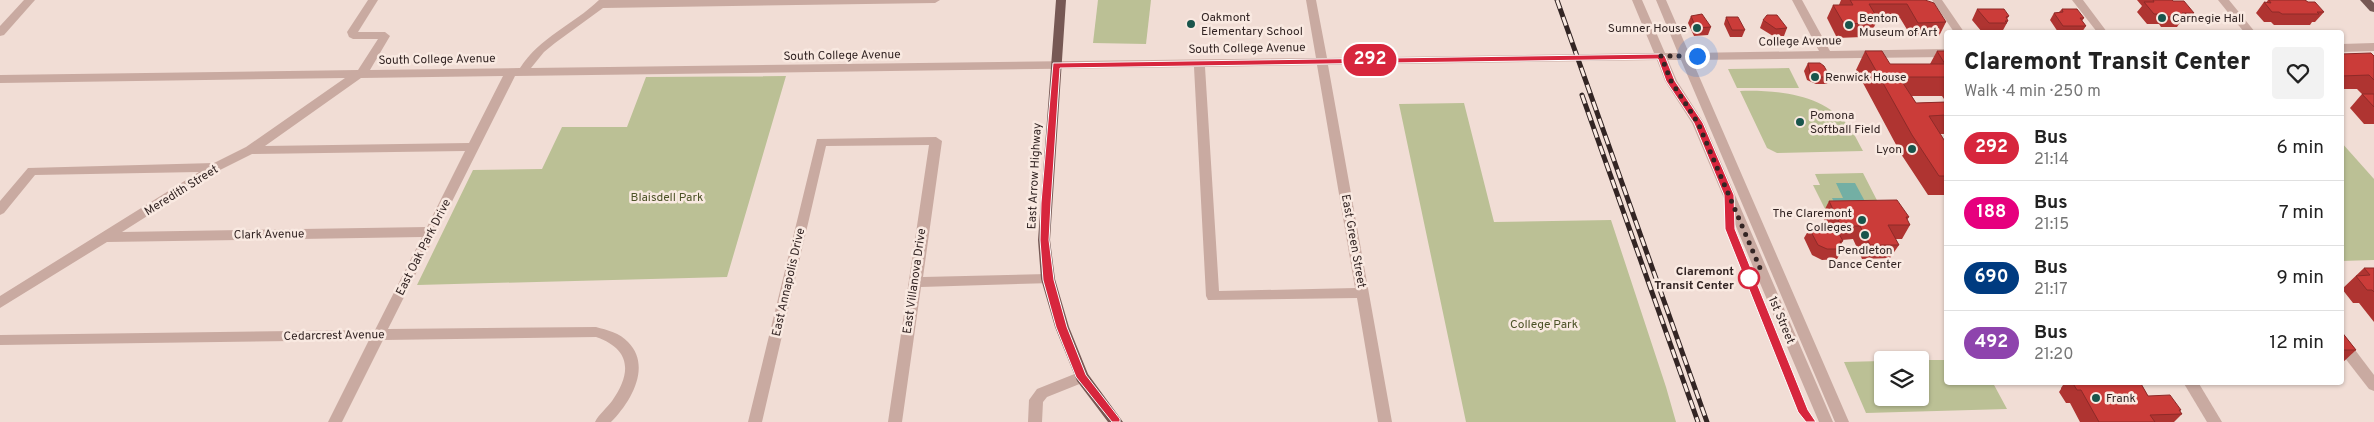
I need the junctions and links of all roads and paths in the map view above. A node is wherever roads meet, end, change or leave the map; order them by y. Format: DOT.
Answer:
graph roads {
  1 [pos="30,0"];
  2 [pos="373,0"];
  3 [pos="935,0"];
  4 [pos="1060,0"];
  5 [pos="1311,0"];
  6 [pos="1637,0"];
  7 [pos="1661,0"];
  8 [pos="1797,0"];
  9 [pos="1937,0"];
  10 [pos="2077,0"];
  11 [pos="2222,0"];
  12 [pos="2365,0"];
  13 [pos="819,1"];
  14 [pos="603,2"];
  15 [pos="2374,9"];
  16 [pos="1957,30"];
  17 [pos="2100,30"];
  18 [pos="2248,30"];
  19 [pos="0,33"];
  20 [pos="2374,47"];
  21 [pos="2344,48"];
  22 [pos="1944,53"];
  23 [pos="1826,54"];
  24 [pos="1661,56"];
  25 [pos="1685,56"];
  26 [pos="1322,60"];
  27 [pos="1199,62"];
  28 [pos="1056,65"];
  29 [pos="517,72"];
  30 [pos="360,74"];
  31 [pos="0,79"];
  32 [pos="821,142"];
  33 [pos="473,147"];
  34 [pos="250,150"];
  35 [pos="216,167"];
  36 [pos="0,210"];
  37 [pos="431,232"];
  38 [pos="107,237"];
  39 [pos="1048,280"];
  40 [pos="914,282"];
  41 [pos="1363,293"];
  42 [pos="0,303"];
  43 [pos="379,335"];
  44 [pos="0,340"];
  45 [pos="2344,346"];
  46 [pos="1082,377"];
  47 [pos="2192,385"];
  48 [pos="2374,385"];
  49 [pos="335,422"];
  50 [pos="602,422"];
  51 [pos="754,422"];
  52 [pos="895,422"];
  53 [pos="1035,422"];
  54 [pos="1116,422"];
  55 [pos="1385,422"];
  56 [pos="1826,422"];
  57 [pos="1842,422"];
  58 [pos="2215,422"];
  1 -- 19 [label="street"];
  2 -- 30 [label="street"];
  3 -- 13 [label="street"];
  4 -- 28 [label="main road, East Arrow Highway"];
  5 -- 26 [label="street, East Green Street"];
  6 -- 24 [label="street, 1st Street"];
  7 -- 25 [label="street, 1st Street"];
  8 -- 23 [label="street"];
  9 -- 16 [label="street"];
  10 -- 17 [label="street"];
  11 -- 18 [label="street"];
  12 -- 15 [label="main road"];
  13 -- 14 [label="street"];
  14 -- 29 [label="street, East Oak Park Drive"];
  20 -- 21 [label="street"];
  22 -- 23 [label="street, College Avenue"];
  23 -- 25 [label="street, College Avenue"];
  24 -- 25 [label="street, South College Avenue"];
  24 -- 26 [label="street, South College Avenue"];
  24 -- 56 [label="street, 1st Street"];
  25 -- 57 [label="street, 1st Street"];
  26 -- 27 [label="street, South College Avenue"];
  26 -- 41 [label="street, East Green Street"];
  27 -- 28 [label="street, South College Avenue"];
  27 -- 41 [label="street"];
  28 -- 29 [label="street, South College Avenue"];
  28 -- 39 [label="main road, East Arrow Highway"];
  29 -- 30 [label="street, South College Avenue"];
  29 -- 33 [label="street, East Oak Park Drive"];
  30 -- 31 [label="street, South College Avenue"];
  30 -- 34 [label="street, Meredith Street"];
  32 -- 40 [label="street, East Villanova Drive"];
  32 -- 51 [label="street, East Annapolis Drive"];
  33 -- 34 [label="street"];
  33 -- 37 [label="street, East Oak Park Drive"];
  34 -- 35 [label="street, Meredith Street"];
  35 -- 36 [label="street"];
  35 -- 38 [label="street, Meredith Street"];
  37 -- 38 [label="street, Clark Avenue"];
  37 -- 43 [label="street, East Oak Park Drive"];
  38 -- 42 [label="street, Meredith Street"];
  39 -- 40 [label="street"];
  39 -- 46 [label="main road, East Arrow Highway"];
  40 -- 52 [label="street, East Villanova Drive"];
  41 -- 55 [label="street, East Green Street"];
  43 -- 44 [label="street, Cedarcrest Avenue"];
  43 -- 49 [label="street, East Oak Park Drive"];
  43 -- 50 [label="street, Cedarcrest Avenue"];
  45 -- 48 [label="street"];
  46 -- 53 [label="street"];
  46 -- 54 [label="main road, East Arrow Highway"];
  47 -- 58 [label="street"];
}
